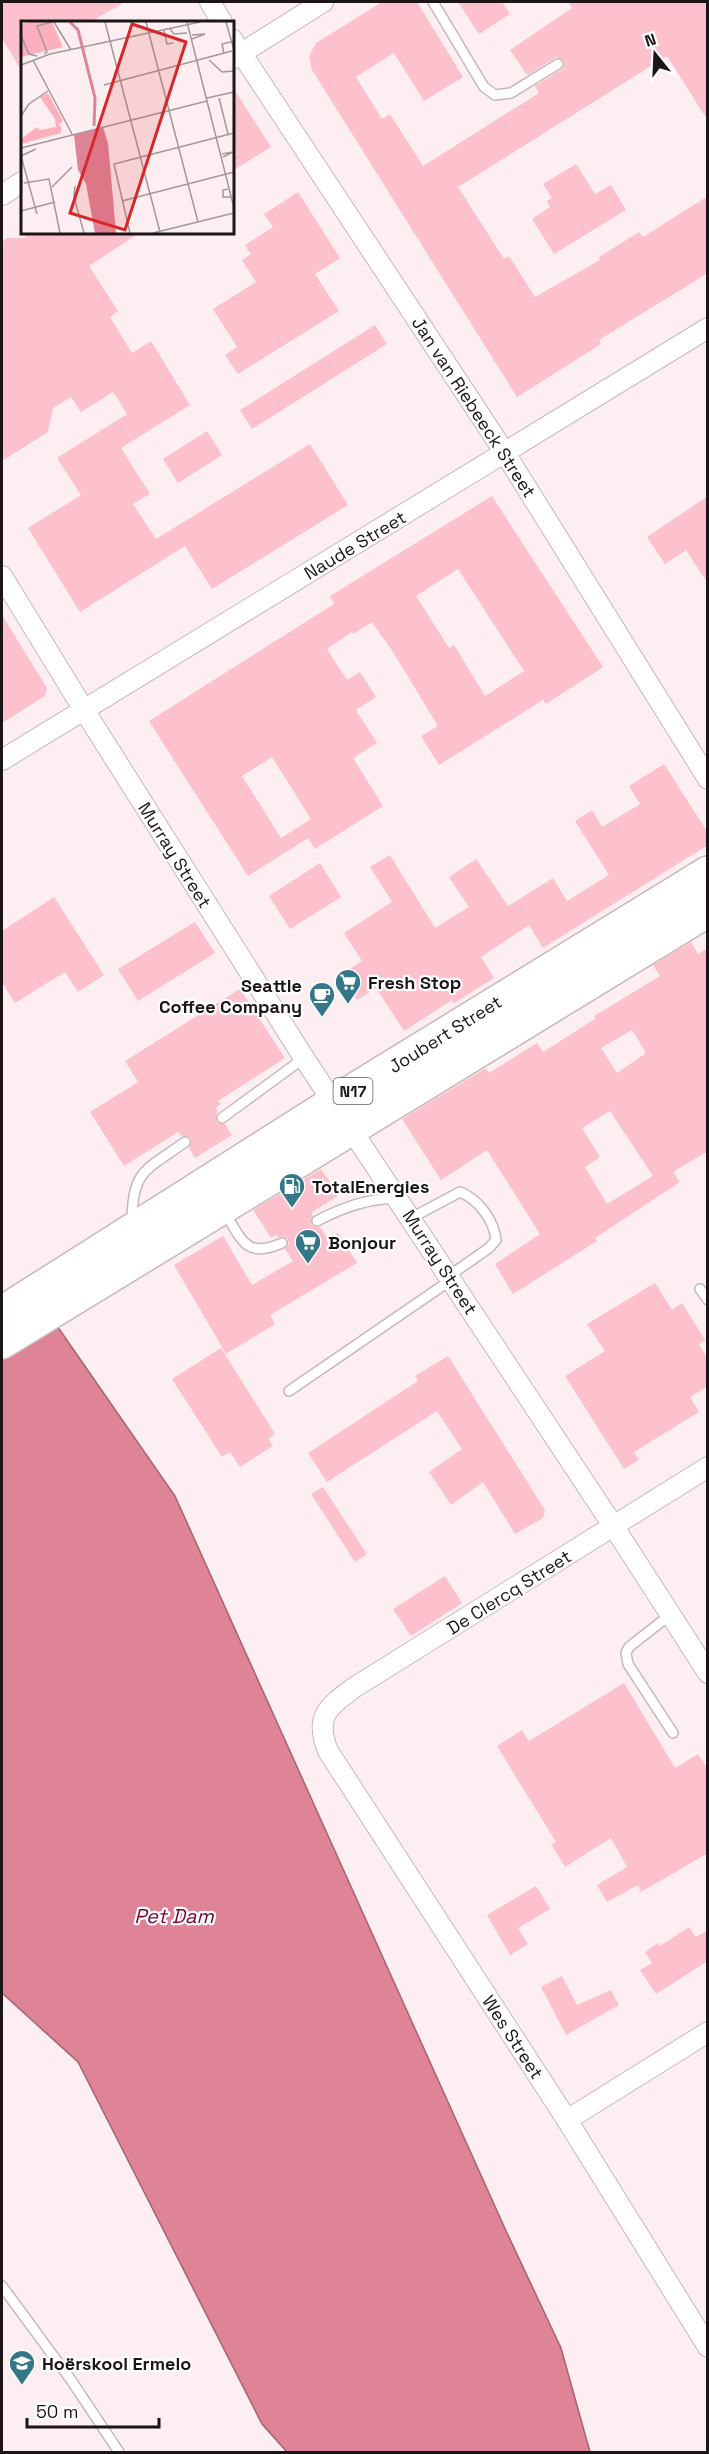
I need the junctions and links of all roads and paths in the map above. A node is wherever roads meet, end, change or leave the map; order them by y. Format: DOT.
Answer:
graph roads {
  1 [pos="210,2"];
  2 [pos="323,2"];
  3 [pos="433,2"];
  4 [pos="221,21"];
  5 [pos="235,50"];
  6 [pos="558,64"];
  7 [pos="21,183"];
  8 [pos="2,195"];
  9 [pos="708,328"];
  10 [pos="505,453"];
  11 [pos="2,576"];
  12 [pos="84,710"];
  13 [pos="2,760"];
  14 [pos="708,779"];
  15 [pos="708,873"];
  16 [pos="708,910"];
  17 [pos="304,1058"];
  18 [pos="343,1115"];
  19 [pos="222,1118"];
  20 [pos="185,1142"];
  21 [pos="397,1198"];
  22 [pos="222,1208"];
  23 [pos="411,1218"];
  24 [pos="317,1221"];
  25 [pos="132,1231"];
  26 [pos="282,1243"];
  27 [pos="450,1278"];
  28 [pos="700,1288"];
  29 [pos="708,1300"];
  30 [pos="2,1313"];
  31 [pos="2,1342"];
  32 [pos="289,1391"];
  33 [pos="708,1467"];
  34 [pos="614,1527"];
  35 [pos="670,1615"];
  36 [pos="708,1673"];
  37 [pos="322,1726"];
  38 [pos="673,1733"];
  39 [pos="708,2032"];
  40 [pos="567,2120"];
  41 [pos="2,2286"];
  42 [pos="708,2347"];
  43 [pos="119,2452"];
  1 -- 4 [label="street"];
  2 -- 5 [label="street"];
  3 -- 6 [label="lane"];
  5 -- 10 [label="street, Jan van Riebeeck Street"];
  7 -- 8 [label="street"];
  9 -- 10 [label="street, Naude Street"];
  10 -- 12 [label="street, Naude Street"];
  10 -- 14 [label="street, Jan van Riebeeck Street"];
  11 -- 12 [label="street, Murray Street"];
  12 -- 13 [label="street, Naude Street"];
  12 -- 17 [label="street, Murray Street"];
  15 -- 18 [label="highway, Joubert Street / N17"];
  16 -- 18 [label="highway, Joubert Street / N17"];
  17 -- 18 [label="street, Murray Street"];
  17 -- 19 [label="lane"];
  18 -- 21 [label="street, Murray Street"];
  18 -- 22 [label="highway, Joubert Street / N17"];
  18 -- 25 [label="highway, Joubert Street / N17"];
  20 -- 25 [label="lane"];
  21 -- 23 [label="street, Murray Street"];
  21 -- 24 [label="lane"];
  22 -- 26 [label="lane"];
  22 -- 31 [label="highway, Joubert Street / N17"];
  23 -- 27 [label="street, Murray Street"];
  23 -- 27 [label="lane"];
  25 -- 30 [label="highway, Joubert Street / N17"];
  27 -- 32 [label="lane"];
  27 -- 34 [label="street, Murray Street"];
  28 -- 29 [label="lane"];
  33 -- 34 [label="street, De Clercq Street"];
  34 -- 35 [label="street, Murray Street"];
  34 -- 37 [label="street, De Clercq Street"];
  35 -- 36 [label="street, Murray Street"];
  35 -- 38 [label="lane"];
  37 -- 40 [label="street, Wes Street"];
  39 -- 40 [label="street"];
  40 -- 42 [label="street, Wes Street"];
  41 -- 43 [label="lane"];
}
